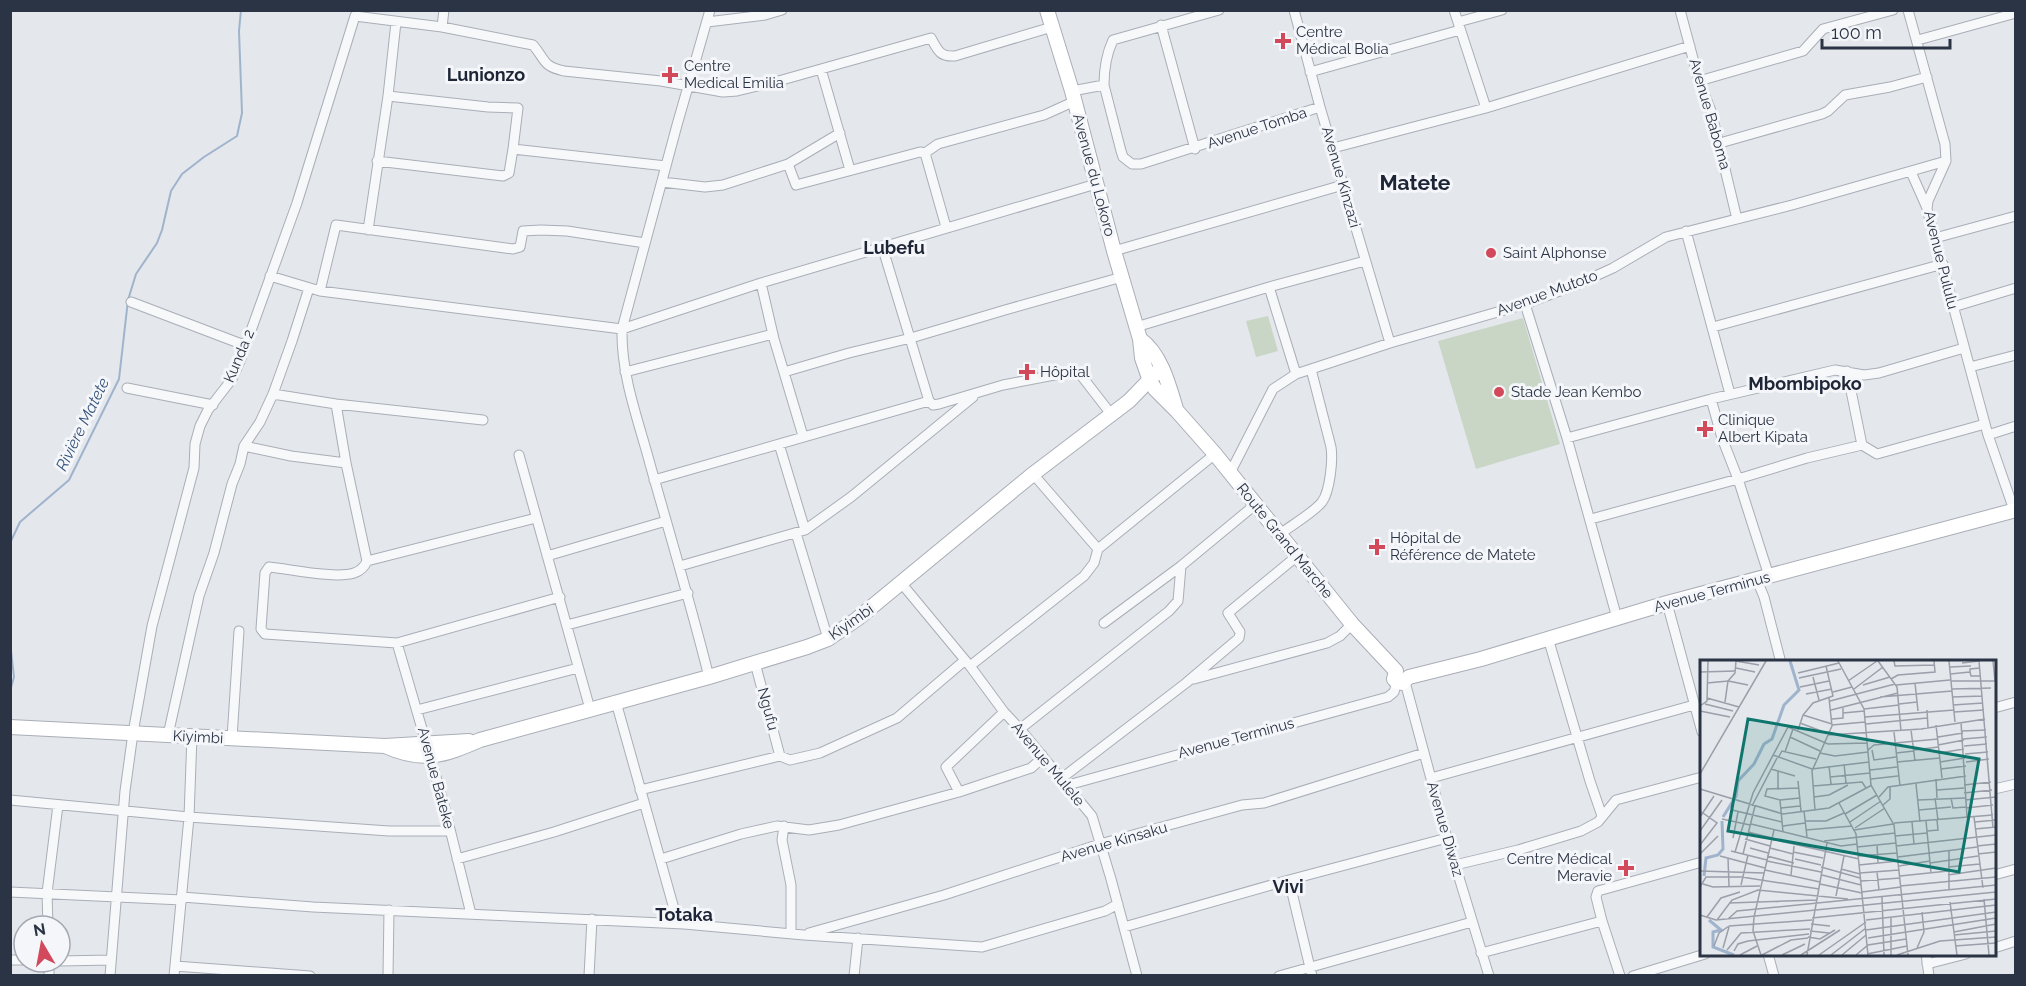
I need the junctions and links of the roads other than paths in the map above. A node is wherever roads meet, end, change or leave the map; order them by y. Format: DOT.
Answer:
graph roads {
  1 [pos="444,10"];
  2 [pos="710,10"];
  3 [pos="782,10"];
  4 [pos="1047,10"];
  5 [pos="1219,10"];
  6 [pos="1294,10"];
  7 [pos="1454,10"];
  8 [pos="1502,10"];
  9 [pos="1680,10"];
  10 [pos="1893,10"];
  11 [pos="1908,10"];
  12 [pos="2016,13"];
  13 [pos="396,22"];
  14 [pos="707,22"];
  15 [pos="1161,25"];
  16 [pos="1459,26"];
  17 [pos="442,27"];
  18 [pos="1052,27"];
  19 [pos="1918,40"];
  20 [pos="1690,46"];
  21 [pos="821,69"];
  22 [pos="1311,72"];
  23 [pos="1927,77"];
  24 [pos="1699,81"];
  25 [pos="1104,85"];
  26 [pos="689,86"];
  27 [pos="388,96"];
  28 [pos="1074,96"];
  29 [pos="1320,108"];
  30 [pos="1486,108"];
  31 [pos="840,133"];
  32 [pos="1720,143"];
  33 [pos="1333,148"];
  34 [pos="1195,149"];
  35 [pos="513,150"];
  36 [pos="925,153"];
  37 [pos="377,161"];
  38 [pos="1946,161"];
  39 [pos="788,164"];
  40 [pos="666,166"];
  41 [pos="850,170"];
  42 [pos="1911,172"];
  43 [pos="662,182"];
  44 [pos="1096,184"];
  45 [pos="1343,185"];
  46 [pos="1927,209"];
  47 [pos="2016,216"];
  48 [pos="1737,219"];
  49 [pos="946,227"];
  50 [pos="368,230"];
  51 [pos="1686,231"];
  52 [pos="1935,238"];
  53 [pos="645,243"];
  54 [pos="882,246"];
  55 [pos="1114,251"];
  56 [pos="1365,261"];
  57 [pos="1942,264"];
  58 [pos="270,276"];
  59 [pos="1122,277"];
  60 [pos="761,283"];
  61 [pos="1269,287"];
  62 [pos="309,288"];
  63 [pos="2016,288"];
  64 [pos="320,291"];
  65 [pos="131,302"];
  66 [pos="1525,304"];
  67 [pos="1953,307"];
  68 [pos="1713,327"];
  69 [pos="622,329"];
  70 [pos="1138,333"];
  71 [pos="773,334"];
  72 [pos="911,338"];
  73 [pos="1390,343"];
  74 [pos="244,345"];
  75 [pos="1964,348"];
  76 [pos="2016,355"];
  77 [pos="1970,367"];
  78 [pos="1161,368"];
  79 [pos="1311,369"];
  80 [pos="1847,371"];
  81 [pos="625,372"];
  82 [pos="784,372"];
  83 [pos="1296,374"];
  84 [pos="1168,382"];
  85 [pos="1152,385"];
  86 [pos="127,388"];
  87 [pos="977,393"];
  88 [pos="273,394"];
  89 [pos="1730,394"];
  90 [pos="1711,399"];
  91 [pos="929,401"];
  92 [pos="336,404"];
  93 [pos="213,405"];
  94 [pos="1177,411"];
  95 [pos="1111,414"];
  96 [pos="483,420"];
  97 [pos="1985,424"];
  98 [pos="2016,426"];
  99 [pos="1988,435"];
  100 [pos="803,436"];
  101 [pos="1567,438"];
  102 [pos="778,444"];
  103 [pos="1862,445"];
  104 [pos="244,446"];
  105 [pos="1215,454"];
  106 [pos="519,455"];
  107 [pos="346,463"];
  108 [pos="1230,473"];
  109 [pos="1033,474"];
  110 [pos="1738,479"];
  111 [pos="654,480"];
  112 [pos="1256,504"];
  113 [pos="2015,510"];
  114 [pos="536,518"];
  115 [pos="1590,519"];
  116 [pos="666,521"];
  117 [pos="800,532"];
  118 [pos="1280,534"];
  119 [pos="1098,549"];
  120 [pos="547,556"];
  121 [pos="1297,556"];
  122 [pos="367,561"];
  123 [pos="680,566"];
  124 [pos="1181,567"];
  125 [pos="1763,578"];
  126 [pos="902,584"];
  127 [pos="688,593"];
  128 [pos="560,597"];
  129 [pos="1666,603"];
  130 [pos="1617,618"];
  131 [pos="1104,623"];
  132 [pos="1352,624"];
  133 [pos="567,625"];
  134 [pos="239,632"];
  135 [pos="1548,638"];
  136 [pos="828,639"];
  137 [pos="397,643"];
  138 [pos="1780,660"];
  139 [pos="755,663"];
  140 [pos="967,664"];
  141 [pos="578,668"];
  142 [pos="709,677"];
  143 [pos="1402,678"];
  144 [pos="1186,683"];
  145 [pos="1700,688"];
  146 [pos="1691,691"];
  147 [pos="616,702"];
  148 [pos="2016,702"];
  149 [pos="1694,705"];
  150 [pos="1996,708"];
  151 [pos="590,709"];
  152 [pos="417,710"];
  153 [pos="1004,712"];
  154 [pos="1700,725"];
  155 [pos="10,727"];
  156 [pos="1020,729"];
  157 [pos="133,733"];
  158 [pos="168,735"];
  159 [pos="192,736"];
  160 [pos="1577,736"];
  161 [pos="232,738"];
  162 [pos="480,740"];
  163 [pos="426,743"];
  164 [pos="385,746"];
  165 [pos="1424,753"];
  166 [pos="1042,755"];
  167 [pos="780,756"];
  168 [pos="430,757"];
  169 [pos="1431,778"];
  170 [pos="1700,778"];
  171 [pos="1065,782"];
  172 [pos="2016,784"];
  173 [pos="1996,789"];
  174 [pos="640,790"];
  175 [pos="959,792"];
  176 [pos="10,800"];
  177 [pos="644,803"];
  178 [pos="58,805"];
  179 [pos="123,811"];
  180 [pos="1602,816"];
  181 [pos="189,817"];
  182 [pos="784,826"];
  183 [pos="450,831"];
  184 [pos="1447,838"];
  185 [pos="1100,844"];
  186 [pos="457,859"];
  187 [pos="661,859"];
  188 [pos="1700,863"];
  189 [pos="1455,865"];
  190 [pos="2016,869"];
  191 [pos="1996,875"];
  192 [pos="1289,880"];
  193 [pos="10,892"];
  194 [pos="47,893"];
  195 [pos="115,897"];
  196 [pos="182,898"];
  197 [pos="1118,904"];
  198 [pos="389,910"];
  199 [pos="48,914"];
  200 [pos="471,914"];
  201 [pos="592,919"];
  202 [pos="1602,921"];
  203 [pos="1472,922"];
  204 [pos="678,923"];
  205 [pos="1124,927"];
  206 [pos="790,933"];
  207 [pos="804,934"];
  208 [pos="858,938"];
  209 [pos="2016,941"];
  210 [pos="1996,948"];
  211 [pos="1481,953"];
  212 [pos="1700,955"];
  213 [pos="1769,956"];
  214 [pos="1950,956"];
  215 [pos="1927,959"];
  216 [pos="111,960"];
  217 [pos="72,961"];
  218 [pos="175,971"];
  219 [pos="1311,972"];
  220 [pos="110,975"];
  221 [pos="310,975"];
  222 [pos="388,975"];
  223 [pos="589,975"];
  224 [pos="854,975"];
  225 [pos="1137,975"];
  226 [pos="1279,975"];
  227 [pos="1489,975"];
  228 [pos="1620,975"];
  229 [pos="1632,975"];
  230 [pos="1774,975"];
  231 [pos="1929,975"];
  1 -- 17 [label="street"];
  2 -- 14 [label="street"];
  3 -- 14 [label="street"];
  4 -- 18 [label="street, Avenue du Lokoro"];
  5 -- 15 [label="street, Avenue Tomba"];
  6 -- 22 [label="street, Avenue Kinzazi"];
  7 -- 16 [label="street"];
  8 -- 16 [label="street"];
  9 -- 20 [label="street, Avenue Baboma"];
  10 -- 24 [label="street"];
  11 -- 19 [label="street"];
  12 -- 19 [label="street"];
  13 -- 17 [label="street"];
  13 -- 27 [label="street"];
  13 -- 58 [label="street, Kunda 2"];
  14 -- 26 [label="street"];
  15 -- 25 [label="street, Avenue Tomba"];
  15 -- 34 [label="street, Avenue Tomba"];
  16 -- 22 [label="street"];
  16 -- 30 [label="street"];
  17 -- 26 [label="street"];
  18 -- 21 [label="street"];
  18 -- 28 [label="street, Avenue du Lokoro"];
  19 -- 23 [label="street"];
  20 -- 24 [label="street, Avenue Baboma"];
  20 -- 30 [label="street"];
  21 -- 26 [label="street"];
  21 -- 31 [label="street"];
  22 -- 29 [label="street, Avenue Kinzazi"];
  23 -- 32 [label="street"];
  23 -- 38 [label="street"];
  24 -- 32 [label="street, Avenue Baboma"];
  25 -- 28 [label="street"];
  25 -- 34 [label="street, Avenue Tomba"];
  26 -- 40 [label="street"];
  27 -- 35 [label="street"];
  27 -- 37 [label="street"];
  28 -- 36 [label="street"];
  28 -- 44 [label="street, Avenue du Lokoro"];
  29 -- 33 [label="street, Avenue Kinzazi"];
  29 -- 34 [label="street, Avenue Tomba"];
  30 -- 33 [label="street"];
  31 -- 39 [label="street"];
  31 -- 41 [label="street"];
  32 -- 48 [label="street, Avenue Baboma"];
  33 -- 45 [label="street, Avenue Kinzazi"];
  35 -- 37 [label="street"];
  35 -- 40 [label="street"];
  36 -- 41 [label="street"];
  36 -- 49 [label="street"];
  37 -- 50 [label="street"];
  38 -- 42 [label="street, Avenue Mutoto"];
  38 -- 46 [label="street, Avenue Pululu"];
  39 -- 41 [label="street"];
  39 -- 43 [label="street"];
  40 -- 43 [label="street"];
  42 -- 46 [label="street"];
  42 -- 48 [label="street, Avenue Mutoto"];
  43 -- 53 [label="street"];
  44 -- 49 [label="street"];
  44 -- 55 [label="street, Avenue du Lokoro"];
  45 -- 55 [label="street"];
  45 -- 56 [label="street, Avenue Kinzazi"];
  46 -- 52 [label="street, Avenue Pululu"];
  47 -- 52 [label="street"];
  48 -- 51 [label="street, Avenue Mutoto"];
  49 -- 54 [label="street"];
  50 -- 53 [label="street"];
  50 -- 64 [label="street"];
  51 -- 66 [label="street, Avenue Mutoto"];
  51 -- 68 [label="street"];
  52 -- 57 [label="street, Avenue Pululu"];
  53 -- 69 [label="street"];
  54 -- 60 [label="street"];
  54 -- 72 [label="street"];
  55 -- 59 [label="street, Avenue du Lokoro"];
  56 -- 61 [label="street"];
  56 -- 73 [label="street, Avenue Kinzazi"];
  57 -- 67 [label="street, Avenue Pululu"];
  57 -- 68 [label="street"];
  58 -- 62 [label="street"];
  58 -- 74 [label="street, Kunda 2"];
  59 -- 70 [label="street, Avenue du Lokoro"];
  59 -- 72 [label="street"];
  60 -- 69 [label="street"];
  60 -- 71 [label="street"];
  61 -- 70 [label="street"];
  61 -- 83 [label="street"];
  62 -- 64 [label="street"];
  62 -- 88 [label="street"];
  63 -- 67 [label="street"];
  64 -- 69 [label="street"];
  65 -- 74 [label="street"];
  66 -- 73 [label="street, Avenue Mutoto"];
  66 -- 101 [label="street"];
  67 -- 75 [label="street, Avenue Pululu"];
  68 -- 89 [label="street"];
  69 -- 81 [label="street"];
  70 -- 78 [label="street, Avenue du Lokoro"];
  70 -- 85 [label="street, Avenue du Lokoro"];
  71 -- 81 [label="street"];
  71 -- 82 [label="street"];
  72 -- 82 [label="street"];
  72 -- 91 [label="street"];
  73 -- 79 [label="street, Avenue Mutoto"];
  74 -- 93 [label="street, Kunda 2"];
  75 -- 77 [label="street, Avenue Pululu"];
  75 -- 80 [label="street"];
  76 -- 77 [label="street"];
  77 -- 97 [label="street, Avenue Pululu"];
  78 -- 84 [label="street, Route Grand Marche"];
  78 -- 85 [label="street, Kiyimbi"];
  79 -- 83 [label="street, Avenue Mutoto"];
  79 -- 118 [label="street"];
  80 -- 89 [label="street"];
  80 -- 103 [label="street"];
  81 -- 111 [label="street"];
  82 -- 100 [label="street"];
  83 -- 108 [label="street, Avenue Mutoto"];
  84 -- 85 [label="street, Kiyimbi"];
  84 -- 94 [label="street, Route Grand Marche"];
  85 -- 94 [label="street, Route Grand Marche"];
  85 -- 95 [label="street, Kiyimbi"];
  86 -- 93 [label="street"];
  87 -- 91 [label="street"];
  87 -- 95 [label="street"];
  87 -- 117 [label="street"];
  88 -- 92 [label="street"];
  88 -- 104 [label="street"];
  89 -- 90 [label="street"];
  90 -- 101 [label="street"];
  90 -- 110 [label="street"];
  91 -- 100 [label="street"];
  92 -- 96 [label="street"];
  92 -- 107 [label="street"];
  93 -- 157 [label="street, Kunda 2"];
  94 -- 105 [label="street, Route Grand Marche"];
  95 -- 109 [label="street, Kiyimbi"];
  97 -- 99 [label="street, Avenue Pululu"];
  97 -- 103 [label="street"];
  98 -- 99 [label="street"];
  99 -- 113 [label="street, Avenue Pululu"];
  100 -- 102 [label="street"];
  101 -- 115 [label="street"];
  102 -- 111 [label="street"];
  102 -- 117 [label="street"];
  103 -- 110 [label="street"];
  104 -- 107 [label="street"];
  104 -- 158 [label="street"];
  105 -- 108 [label="street, Route Grand Marche"];
  105 -- 119 [label="street"];
  106 -- 114 [label="street"];
  107 -- 122 [label="street"];
  108 -- 112 [label="street, Route Grand Marche"];
  109 -- 119 [label="street"];
  109 -- 126 [label="street, Kiyimbi"];
  110 -- 115 [label="street"];
  110 -- 125 [label="street"];
  111 -- 116 [label="street"];
  112 -- 118 [label="street, Route Grand Marche"];
  112 -- 124 [label="street"];
  113 -- 125 [label="street, Avenue Terminus"];
  114 -- 120 [label="street"];
  114 -- 122 [label="street"];
  115 -- 130 [label="street"];
  116 -- 120 [label="street"];
  116 -- 123 [label="street"];
  117 -- 123 [label="street"];
  117 -- 136 [label="street"];
  118 -- 121 [label="street, Route Grand Marche"];
  119 -- 140 [label="street"];
  120 -- 128 [label="street"];
  121 -- 132 [label="street, Route Grand Marche"];
  121 -- 144 [label="street"];
  122 -- 137 [label="street"];
  123 -- 127 [label="street"];
  124 -- 131 [label="street"];
  124 -- 156 [label="street"];
  125 -- 129 [label="street, Avenue Terminus"];
  125 -- 138 [label="street"];
  126 -- 136 [label="street, Kiyimbi"];
  126 -- 140 [label="street, Avenue Mulele"];
  127 -- 133 [label="street"];
  127 -- 142 [label="street"];
  128 -- 133 [label="street"];
  128 -- 137 [label="street"];
  129 -- 130 [label="street, Avenue Terminus"];
  129 -- 146 [label="street"];
  130 -- 135 [label="street, Avenue Terminus"];
  132 -- 143 [label="street, Route Grand Marche"];
  132 -- 144 [label="street"];
  133 -- 141 [label="street"];
  134 -- 161 [label="street"];
  135 -- 143 [label="street, Avenue Terminus"];
  135 -- 160 [label="street"];
  136 -- 139 [label="street, Kiyimbi"];
  137 -- 152 [label="street, Avenue Bateke"];
  139 -- 142 [label="street, Kiyimbi"];
  139 -- 167 [label="street, Ngufu"];
  140 -- 153 [label="street, Avenue Mulele"];
  140 -- 167 [label="street"];
  141 -- 151 [label="street"];
  141 -- 152 [label="street"];
  142 -- 147 [label="street, Kiyimbi"];
  143 -- 165 [label="street, Avenue Diwaz"];
  143 -- 171 [label="street, Avenue Terminus"];
  144 -- 171 [label="street"];
  145 -- 146 [label="street"];
  146 -- 149 [label="street"];
  147 -- 151 [label="street, Kiyimbi"];
  147 -- 174 [label="street"];
  148 -- 150 [label="street"];
  149 -- 154 [label="street"];
  149 -- 160 [label="street"];
  151 -- 162 [label="street, Kiyimbi"];
  152 -- 163 [label="street, Avenue Bateke"];
  153 -- 156 [label="street, Avenue Mulele"];
  153 -- 175 [label="street"];
  155 -- 157 [label="street, Kiyimbi"];
  156 -- 166 [label="street, Avenue Mulele"];
  157 -- 158 [label="street, Kiyimbi"];
  157 -- 179 [label="street, Kunda 2"];
  158 -- 159 [label="street, Kiyimbi"];
  159 -- 161 [label="street, Kiyimbi"];
  159 -- 181 [label="street"];
  160 -- 169 [label="street"];
  160 -- 180 [label="street"];
  161 -- 164 [label="street, Kiyimbi"];
  162 -- 163 [label="street"];
  162 -- 168 [label="street"];
  163 -- 164 [label="street"];
  163 -- 168 [label="street, Avenue Bateke"];
  164 -- 168 [label="street"];
  165 -- 169 [label="street, Avenue Diwaz"];
  165 -- 185 [label="street, Avenue Kinsaku"];
  166 -- 171 [label="street, Avenue Mulele"];
  166 -- 175 [label="street"];
  167 -- 174 [label="street"];
  168 -- 183 [label="street, Avenue Bateke"];
  169 -- 184 [label="street, Avenue Diwaz"];
  170 -- 180 [label="street"];
  171 -- 185 [label="street, Avenue Mulele"];
  172 -- 173 [label="street"];
  174 -- 177 [label="street"];
  175 -- 182 [label="street"];
  176 -- 178 [label="street"];
  177 -- 186 [label="street"];
  177 -- 187 [label="street"];
  178 -- 179 [label="street"];
  178 -- 194 [label="street"];
  179 -- 181 [label="street"];
  179 -- 195 [label="street, Kunda 2"];
  180 -- 189 [label="street"];
  181 -- 183 [label="street"];
  181 -- 196 [label="street"];
  182 -- 187 [label="street"];
  182 -- 206 [label="street"];
  183 -- 186 [label="street, Avenue Bateke"];
  184 -- 189 [label="street, Avenue Diwaz"];
  184 -- 192 [label="street"];
  185 -- 197 [label="street, Avenue Mulele"];
  185 -- 207 [label="street, Avenue Kinsaku"];
  186 -- 200 [label="street, Avenue Bateke"];
  187 -- 204 [label="street"];
  188 -- 202 [label="street"];
  189 -- 203 [label="street, Avenue Diwaz"];
  190 -- 191 [label="street"];
  192 -- 205 [label="street"];
  192 -- 219 [label="street"];
  193 -- 194 [label="street"];
  194 -- 195 [label="street"];
  194 -- 199 [label="street"];
  195 -- 196 [label="street"];
  195 -- 216 [label="street, Kunda 2"];
  196 -- 198 [label="street"];
  196 -- 218 [label="street"];
  197 -- 205 [label="street, Avenue Mulele"];
  197 -- 208 [label="street"];
  198 -- 200 [label="street"];
  198 -- 222 [label="street"];
  200 -- 201 [label="street"];
  201 -- 204 [label="street"];
  201 -- 223 [label="street"];
  202 -- 211 [label="street"];
  202 -- 228 [label="street"];
  203 -- 211 [label="street, Avenue Diwaz"];
  203 -- 219 [label="street"];
  204 -- 206 [label="street"];
  205 -- 225 [label="street, Avenue Mulele"];
  206 -- 207 [label="street"];
  207 -- 208 [label="street"];
  208 -- 224 [label="street"];
  209 -- 210 [label="street"];
  211 -- 227 [label="street, Avenue Diwaz"];
  212 -- 229 [label="street"];
  213 -- 230 [label="street"];
  214 -- 215 [label="street"];
  215 -- 231 [label="street"];
  216 -- 217 [label="street"];
  216 -- 220 [label="street, Kunda 2"];
  218 -- 221 [label="street"];
  219 -- 226 [label="street"];
}
